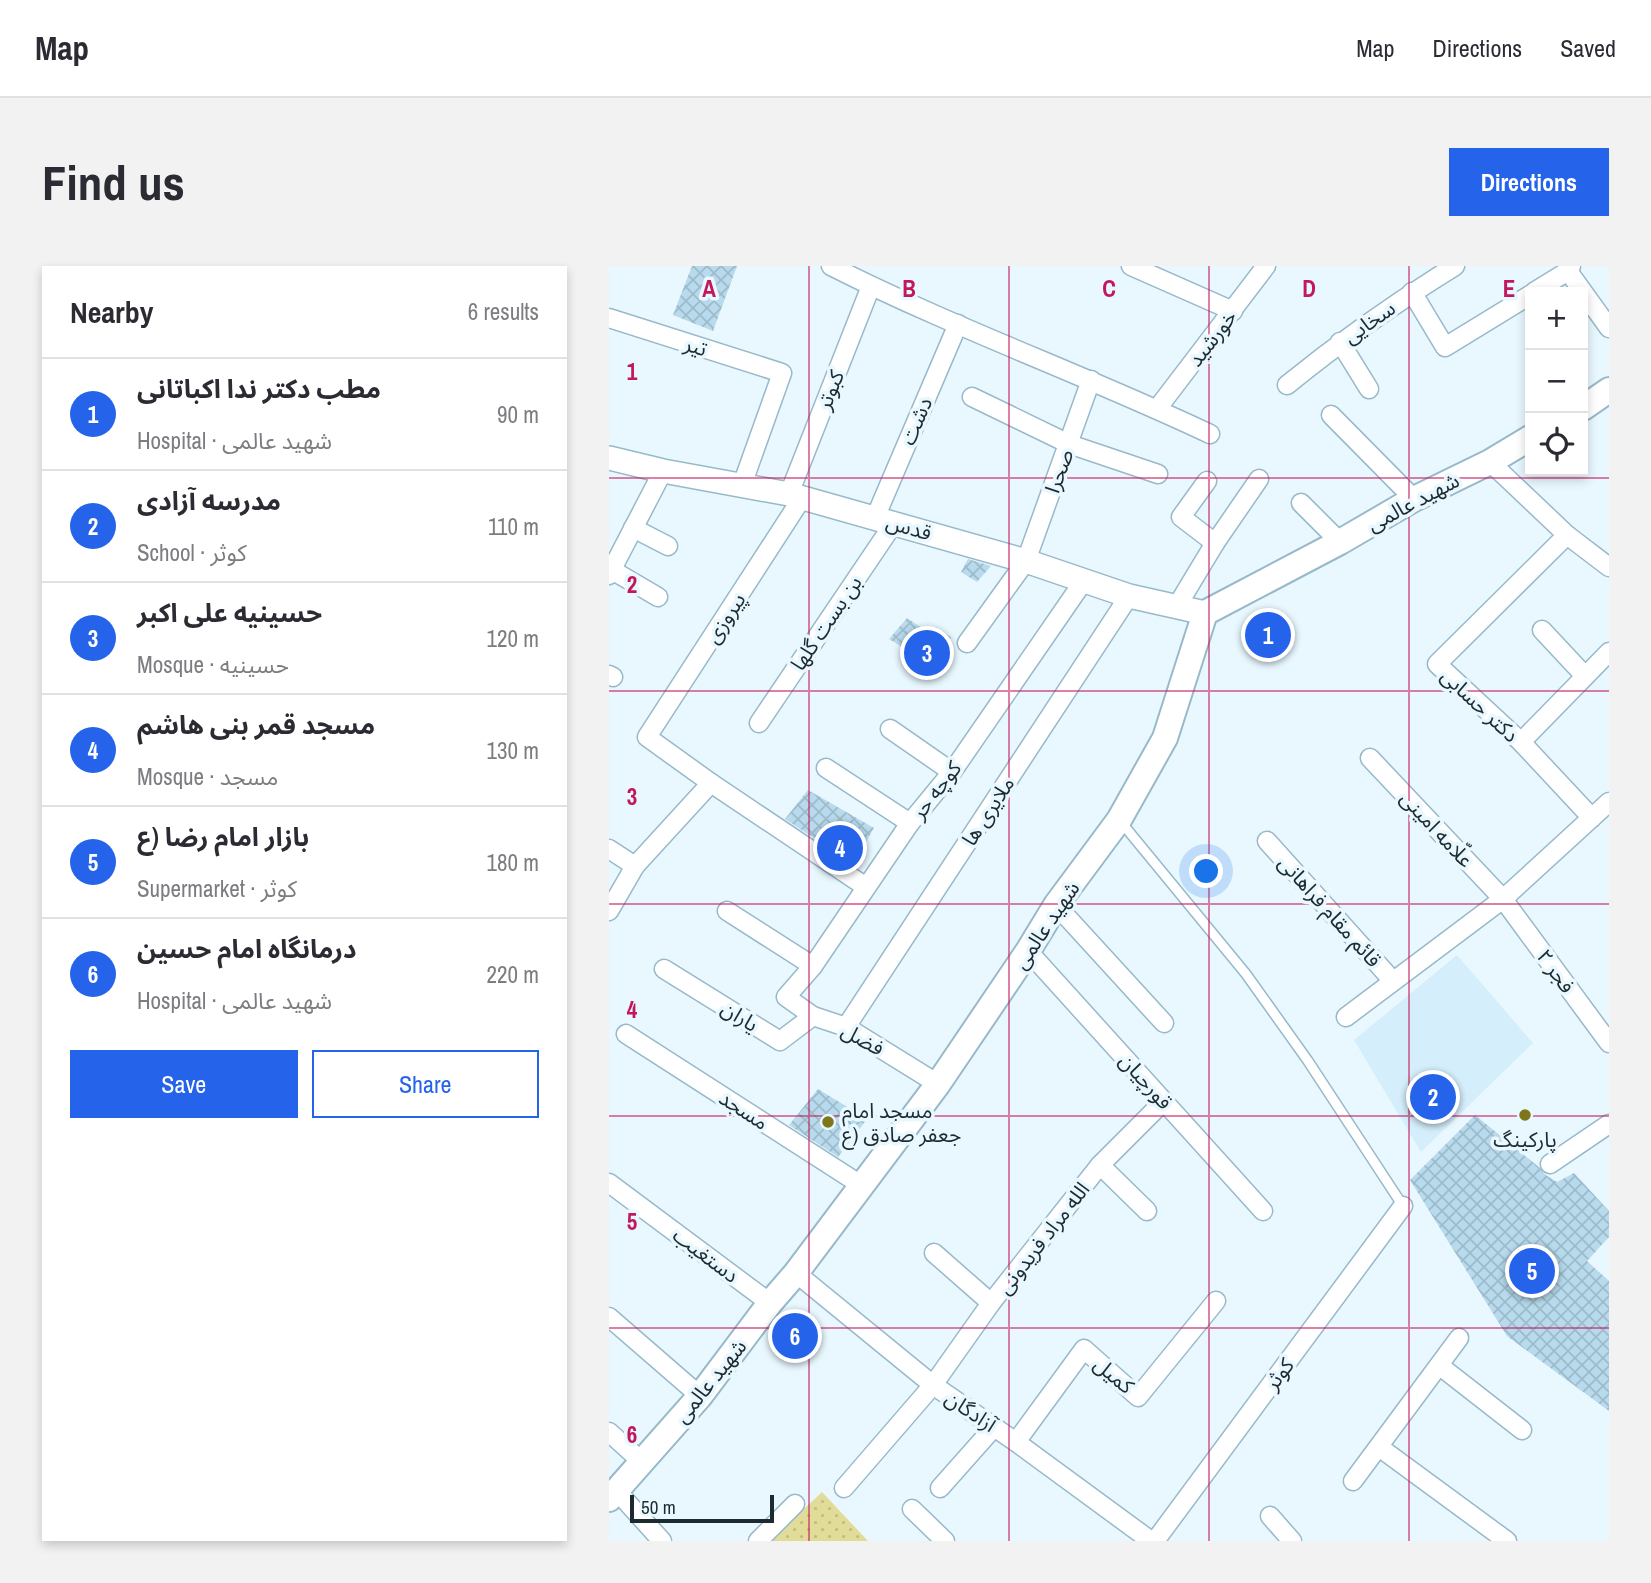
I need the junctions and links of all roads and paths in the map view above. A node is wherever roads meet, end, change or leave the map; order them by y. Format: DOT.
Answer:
graph roads {
  1 [pos="831,266"];
  2 [pos="1131,266"];
  3 [pos="1266,266"];
  4 [pos="1455,266"];
  5 [pos="1569,269"];
  6 [pos="871,286"];
  7 [pos="1541,287"];
  8 [pos="1412,292"];
  9 [pos="1525,297"];
  10 [pos="1233,311"];
  11 [pos="609,318"];
  12 [pos="958,324"];
  13 [pos="1609,328"];
  14 [pos="1340,342"];
  15 [pos="1091,380"];
  16 [pos="1287,385"];
  17 [pos="1369,389"];
  18 [pos="972,397"];
  19 [pos="1157,409"];
  20 [pos="1331,415"];
  21 [pos="1210,434"];
  22 [pos="1525,441"];
  23 [pos="1069,443"];
  24 [pos="609,458"];
  25 [pos="1490,462"];
  26 [pos="663,471"];
  27 [pos="1158,474"];
  28 [pos="1259,479"];
  29 [pos="1207,481"];
  30 [pos="742,485"];
  31 [pos="796,496"];
  32 [pos="1414,499"];
  33 [pos="1301,503"];
  34 [pos="884,521"];
  35 [pos="633,528"];
  36 [pos="1567,534"];
  37 [pos="1340,542"];
  38 [pos="1215,543"];
  39 [pos="668,546"];
  40 [pos="1026,561"];
  41 [pos="1609,567"];
  42 [pos="610,572"];
  43 [pos="1083,582"];
  44 [pos="1129,596"];
  45 [pos="658,597"];
  46 [pos="1177,606"];
  47 [pos="1205,613"];
  48 [pos="1542,630"];
  49 [pos="967,643"];
  50 [pos="1609,652"];
  51 [pos="1585,676"];
  52 [pos="759,723"];
  53 [pos="890,729"];
  54 [pos="1521,742"];
  55 [pos="1370,758"];
  56 [pos="826,768"];
  57 [pos="952,772"];
  58 [pos="711,783"];
  59 [pos="1609,802"];
  60 [pos="1592,818"];
  61 [pos="1119,820"];
  62 [pos="910,823"];
  63 [pos="1267,841"];
  64 [pos="609,849"];
  65 [pos="635,866"];
  66 [pos="866,887"];
  67 [pos="1503,900"];
  68 [pos="1056,905"];
  69 [pos="609,911"];
  70 [pos="727,911"];
  71 [pos="1028,951"];
  72 [pos="813,966"];
  73 [pos="664,969"];
  74 [pos="1393,981"];
  75 [pos="786,997"];
  76 [pos="813,1016"];
  77 [pos="1346,1017"];
  78 [pos="1164,1023"];
  79 [pos="846,1027"];
  80 [pos="626,1034"];
  81 [pos="1609,1043"];
  82 [pos="938,1084"];
  83 [pos="1164,1101"];
  84 [pos="1609,1124"];
  85 [pos="1550,1164"];
  86 [pos="1100,1165"];
  87 [pos="609,1183"];
  88 [pos="861,1185"];
  89 [pos="1403,1206"];
  90 [pos="1147,1210"];
  91 [pos="1263,1210"];
  92 [pos="934,1253"];
  93 [pos="796,1273"];
  94 [pos="1216,1301"];
  95 [pos="770,1303"];
  96 [pos="991,1303"];
  97 [pos="609,1317"];
  98 [pos="1459,1338"];
  99 [pos="1440,1366"];
  100 [pos="933,1385"];
  101 [pos="700,1396"];
  102 [pos="995,1426"];
  103 [pos="1522,1430"];
  104 [pos="609,1432"];
  105 [pos="1016,1441"];
  106 [pos="1380,1447"];
  107 [pos="642,1462"];
  108 [pos="1353,1481"];
  109 [pos="844,1488"];
  110 [pos="940,1488"];
  111 [pos="613,1494"];
  112 [pos="795,1504"];
  113 [pos="912,1509"];
  114 [pos="1271,1516"];
  115 [pos="662,1541"];
  116 [pos="758,1541"];
  117 [pos="945,1541"];
  118 [pos="1153,1541"];
  119 [pos="1292,1541"];
  120 [pos="1507,1541"];
  1 -- 6 [label="street"];
  2 -- 10 [label="street"];
  3 -- 10 [label="street, خورشید"];
  4 -- 8 [label="street, سخایی"];
  5 -- 7 [label="street"];
  5 -- 13 [label="street"];
  6 -- 12 [label="street"];
  6 -- 31 [label="street, کبوتر"];
  8 -- 9 [label="street"];
  8 -- 14 [label="street, سخایی"];
  10 -- 19 [label="street, خورشید"];
  11 -- 30 [label="street, تیر"];
  12 -- 15 [label="street"];
  12 -- 34 [label="street, دشت"];
  14 -- 16 [label="street, سخایی"];
  14 -- 17 [label="street"];
  15 -- 19 [label="street"];
  15 -- 23 [label="street, صحرا"];
  18 -- 23 [label="street"];
  19 -- 21 [label="street"];
  20 -- 32 [label="street"];
  22 -- 25 [label="main road, شهید عالمی"];
  23 -- 27 [label="street"];
  23 -- 40 [label="street, صحرا"];
  24 -- 26 [label="street, قدس"];
  25 -- 32 [label="main road, شهید عالمی"];
  25 -- 36 [label="street"];
  26 -- 30 [label="street, قدس"];
  26 -- 35 [label="street"];
  28 -- 38 [label="street"];
  29 -- 38 [label="street"];
  30 -- 31 [label="street, قدس"];
  31 -- 34 [label="street, قدس"];
  31 -- 58 [label="street, پیروزی"];
  32 -- 37 [label="main road, شهید عالمی"];
  33 -- 37 [label="street"];
  34 -- 40 [label="street, قدس"];
  34 -- 52 [label="street, بن بست گلها"];
  35 -- 39 [label="street"];
  35 -- 42 [label="street"];
  36 -- 41 [label="street"];
  36 -- 54 [label="street, دکتر حسابی"];
  37 -- 47 [label="main road, شهید عالمی"];
  38 -- 46 [label="street"];
  40 -- 43 [label="street, قدس"];
  40 -- 49 [label="street, صحرا"];
  42 -- 45 [label="street"];
  43 -- 44 [label="street, قدس"];
  43 -- 57 [label="street, کوچه حر"];
  44 -- 46 [label="street, قدس"];
  44 -- 79 [label="street, ملایری ها"];
  46 -- 47 [label="street, قدس"];
  47 -- 61 [label="main road, شهید عالمی"];
  48 -- 51 [label="street"];
  50 -- 51 [label="street"];
  51 -- 54 [label="street"];
  53 -- 57 [label="street"];
  54 -- 60 [label="street, دکتر حسابی"];
  55 -- 67 [label="street, علّامه امینی"];
  56 -- 62 [label="street"];
  57 -- 62 [label="street, کوچه حر"];
  58 -- 65 [label="street"];
  58 -- 66 [label="street"];
  59 -- 60 [label="street"];
  60 -- 67 [label="street"];
  61 -- 68 [label="main road, شهید عالمی"];
  61 -- 89 [label="lane"];
  62 -- 66 [label="street, کوچه حر"];
  63 -- 74 [label="street, قائم مقام فراهانی"];
  64 -- 65 [label="street"];
  65 -- 69 [label="street"];
  66 -- 72 [label="street, کوچه حر"];
  67 -- 74 [label="street"];
  67 -- 81 [label="street, فجر ۲"];
  68 -- 71 [label="main road, شهید عالمی"];
  68 -- 78 [label="street"];
  70 -- 72 [label="street"];
  71 -- 82 [label="main road, شهید عالمی"];
  71 -- 83 [label="street, قورچیان"];
  72 -- 75 [label="street, کوچه حر"];
  73 -- 76 [label="street, یاران"];
  74 -- 77 [label="street"];
  75 -- 76 [label="street, فضل"];
  76 -- 79 [label="street, فضل"];
  79 -- 82 [label="street, فضل"];
  80 -- 88 [label="street, مسجد"];
  82 -- 88 [label="main road, شهید عالمی"];
  83 -- 86 [label="street, الله مراد فریدونی"];
  83 -- 91 [label="street, قورچیان"];
  84 -- 85 [label="street"];
  86 -- 90 [label="street"];
  86 -- 96 [label="street, الله مراد فریدونی"];
  87 -- 95 [label="street, دستغیب"];
  88 -- 93 [label="main road, شهید عالمی"];
  89 -- 118 [label="street, کوثر"];
  92 -- 96 [label="street"];
  93 -- 95 [label="main road, شهید عالمی"];
  93 -- 100 [label="street, آزادگان"];
  94 -- 105 [label="street, کمیل"];
  95 -- 101 [label="main road, شهید عالمی"];
  96 -- 100 [label="street, الله مراد فریدونی"];
  97 -- 101 [label="street"];
  98 -- 99 [label="street"];
  99 -- 103 [label="street"];
  99 -- 106 [label="street"];
  100 -- 102 [label="street, آزادگان"];
  100 -- 109 [label="street, الله مراد فریدونی"];
  101 -- 107 [label="main road, شهید عالمی"];
  102 -- 105 [label="street, آزادگان"];
  102 -- 110 [label="street"];
  104 -- 107 [label="street"];
  105 -- 118 [label="street, آزادگان"];
  106 -- 108 [label="street"];
  106 -- 120 [label="street"];
  107 -- 111 [label="main road, شهید عالمی"];
  111 -- 115 [label="street"];
  112 -- 116 [label="street"];
  113 -- 117 [label="street"];
  114 -- 119 [label="street"];
}
